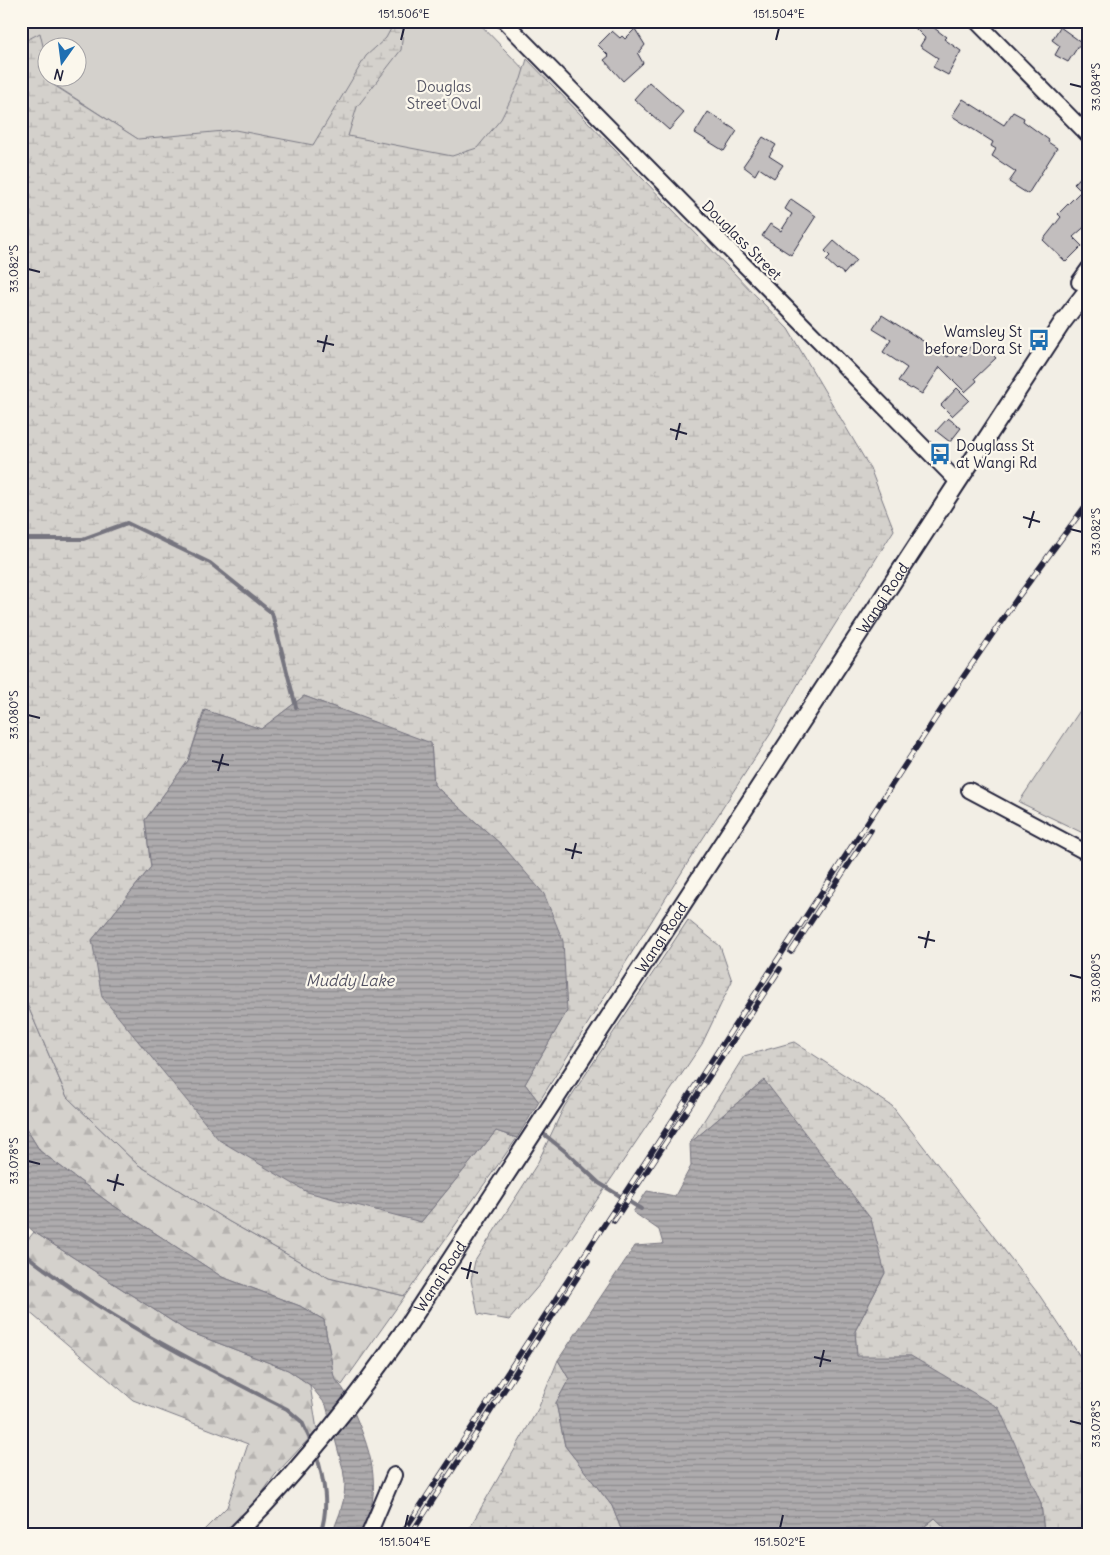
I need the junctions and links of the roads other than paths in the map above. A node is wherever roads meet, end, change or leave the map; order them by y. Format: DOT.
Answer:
graph roads {
  1 [pos="504,21"];
  2 [pos="976,21"];
  3 [pos="1089,136"];
  4 [pos="1089,268"];
  5 [pos="1084,285"];
  6 [pos="1089,298"];
  7 [pos="1062,323"];
  8 [pos="958,482"];
  9 [pos="969,790"];
  10 [pos="1089,854"];
  11 [pos="394,1475"];
  12 [pos="236,1534"];
  13 [pos="369,1534"];
  1 -- 8 [label="street, Douglass Street"];
  2 -- 3 [label="street"];
  4 -- 5 [label="street"];
  5 -- 7 [label="main road"];
  6 -- 7 [label="main road"];
  7 -- 8 [label="main road, Wangi Road"];
  8 -- 12 [label="main road, Wangi Road"];
  9 -- 10 [label="street"];
  11 -- 13 [label="street"];
}
